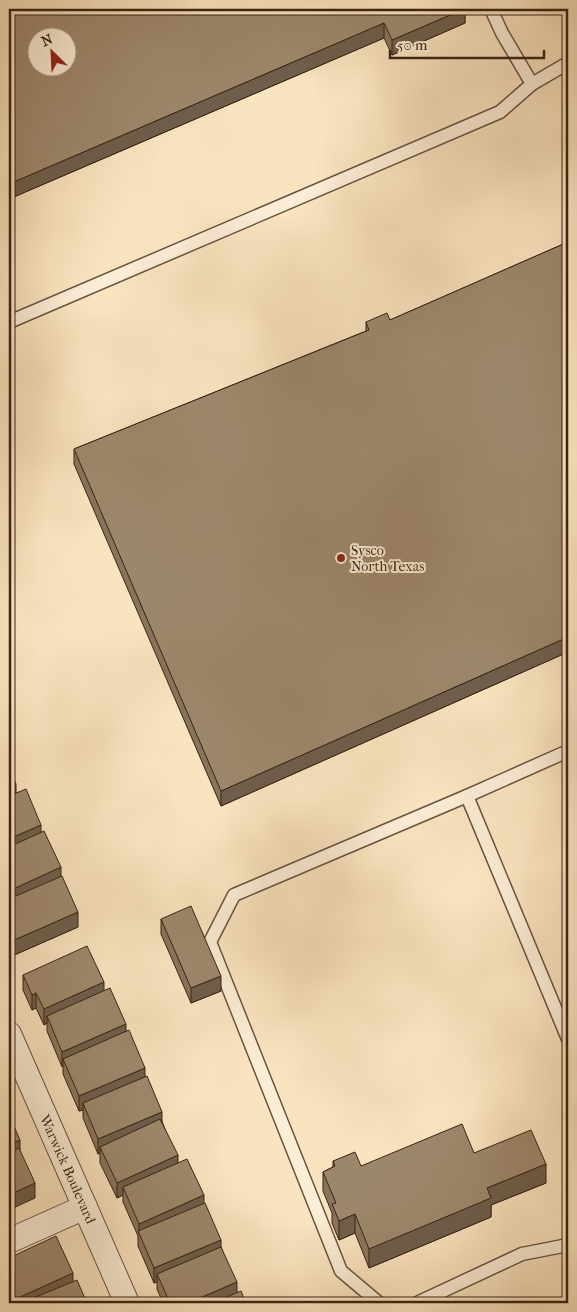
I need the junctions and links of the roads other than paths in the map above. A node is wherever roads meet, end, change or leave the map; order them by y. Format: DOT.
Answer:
graph roads {
  1 [pos="491,9"];
  2 [pos="568,63"];
  3 [pos="532,84"];
  4 [pos="9,322"];
  5 [pos="568,751"];
  6 [pos="467,796"];
  7 [pos="9,1034"];
  8 [pos="568,1039"];
  9 [pos="85,1207"];
  10 [pos="9,1241"];
  11 [pos="568,1245"];
  12 [pos="127,1303"];
  13 [pos="378,1303"];
  14 [pos="417,1303"];
  1 -- 3 [label="lane"];
  2 -- 3 [label="lane"];
  3 -- 4 [label="lane"];
  5 -- 6 [label="lane"];
  6 -- 8 [label="lane"];
  6 -- 13 [label="lane"];
  7 -- 9 [label="street, Warwick Boulevard"];
  9 -- 10 [label="street"];
  9 -- 12 [label="street, Warwick Boulevard"];
  11 -- 14 [label="lane"];
}
